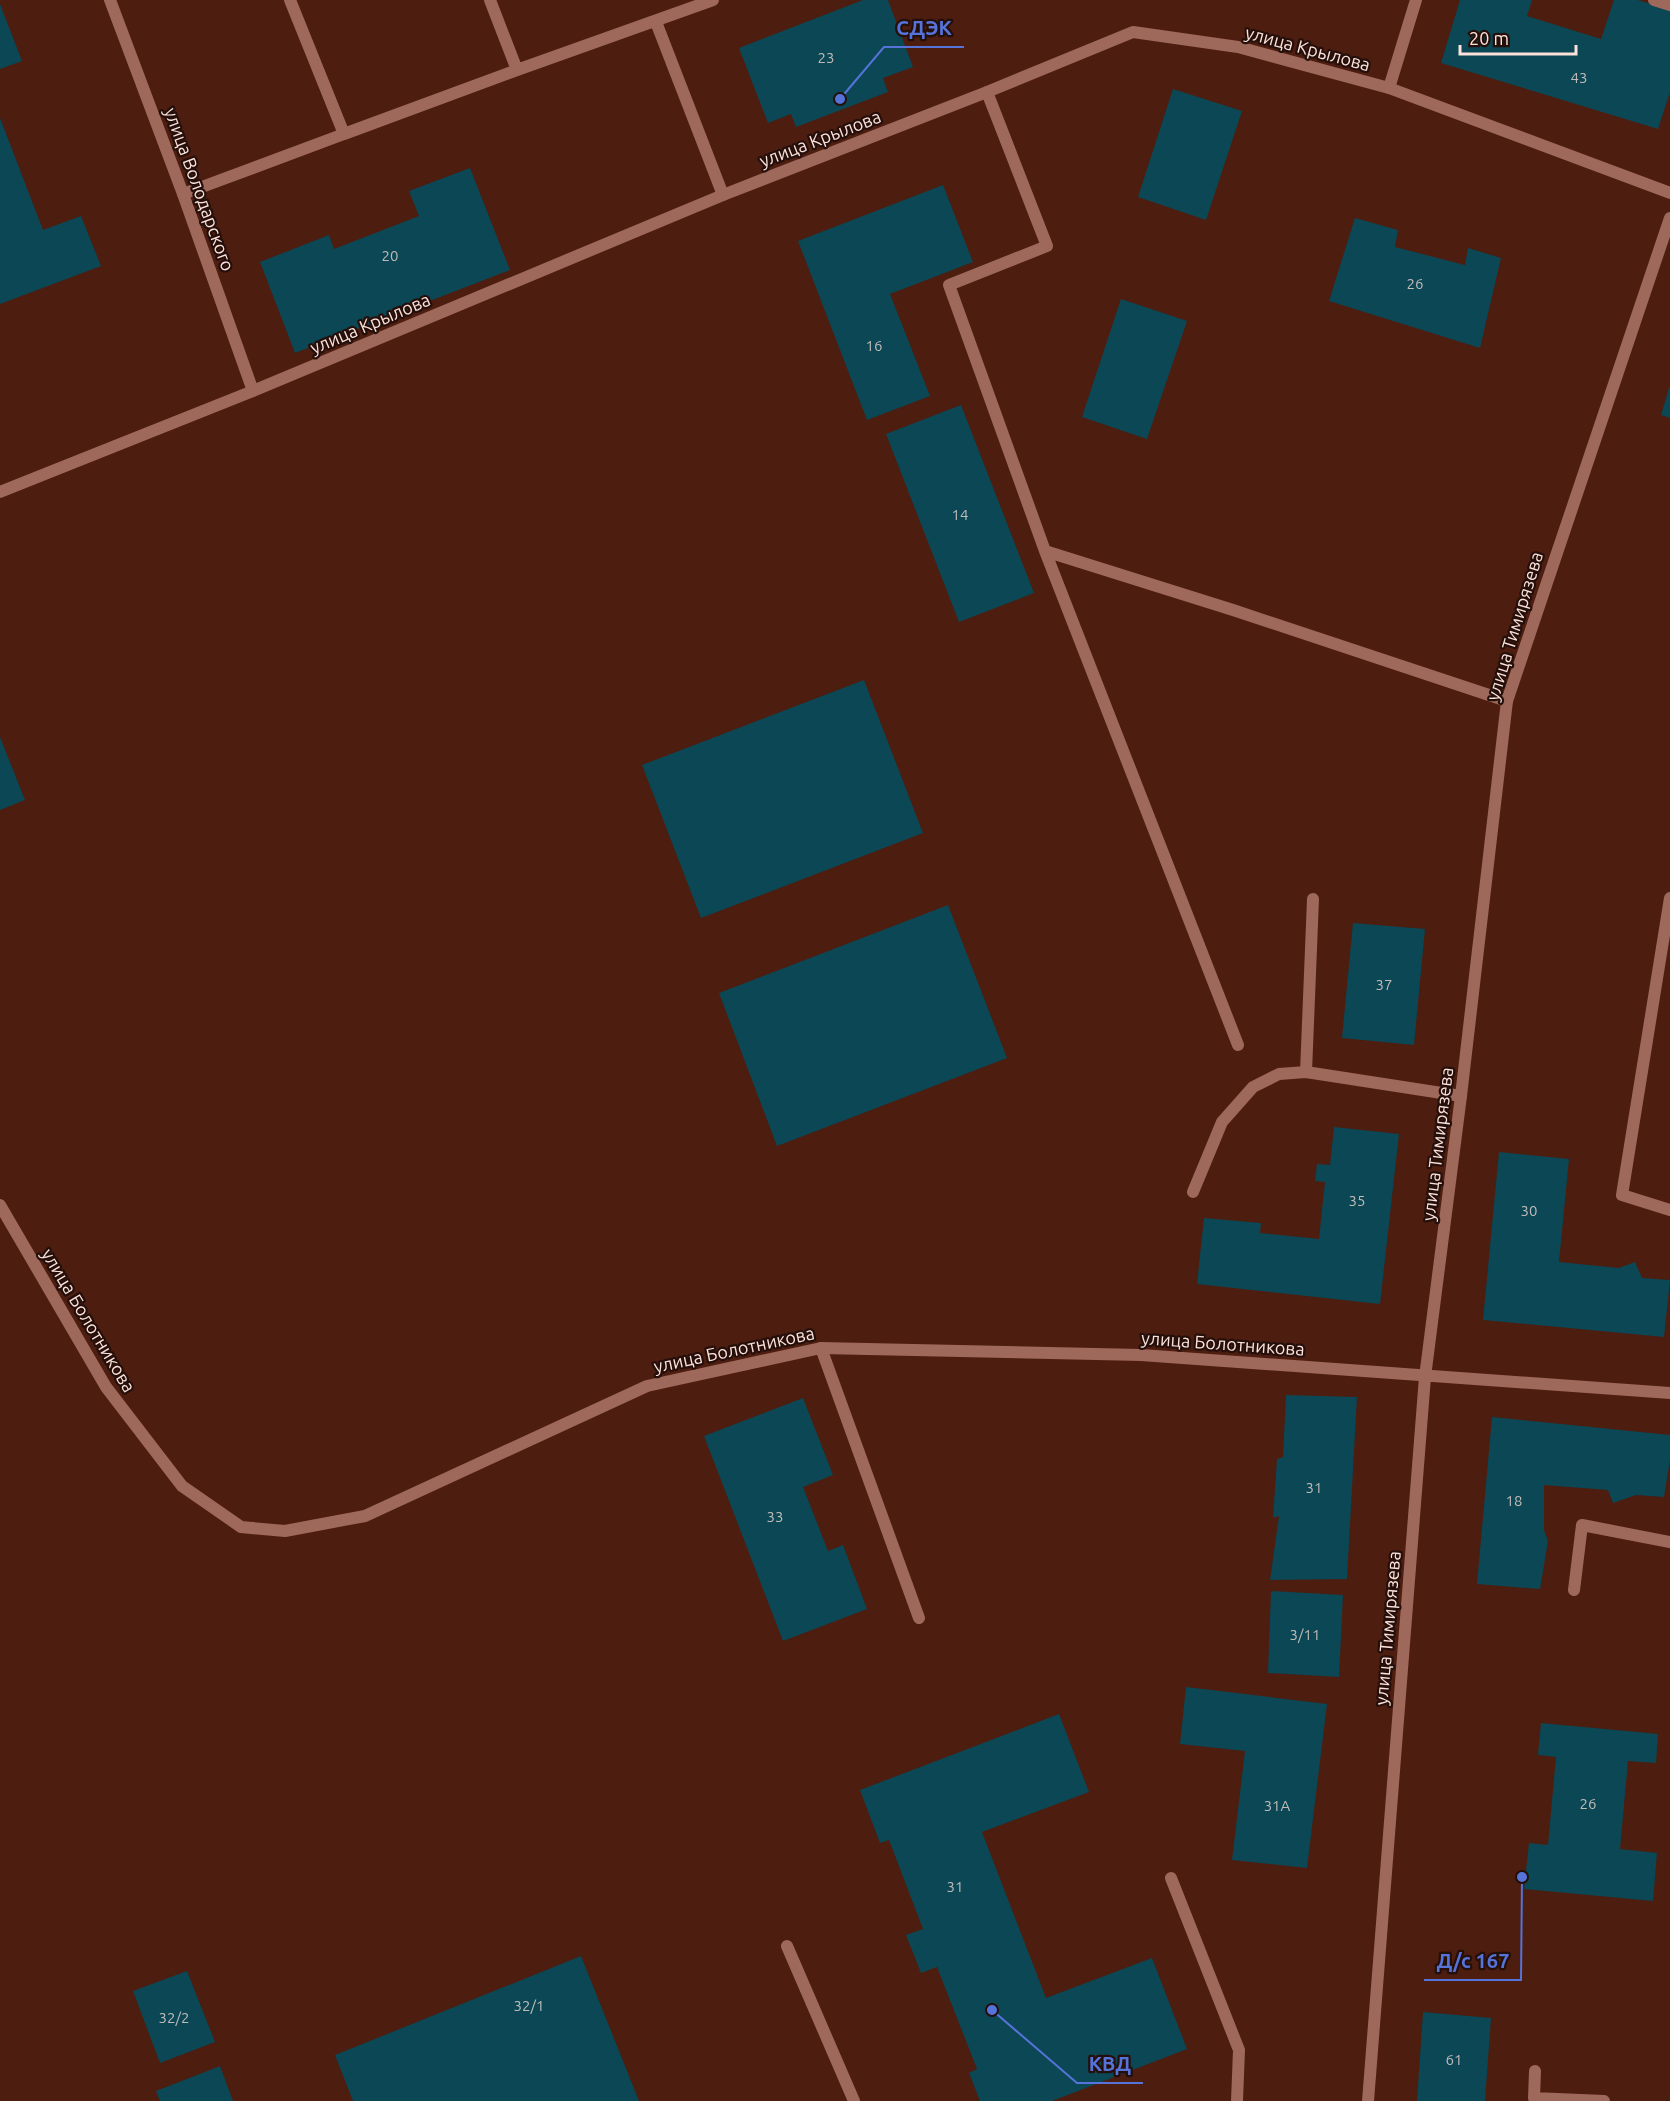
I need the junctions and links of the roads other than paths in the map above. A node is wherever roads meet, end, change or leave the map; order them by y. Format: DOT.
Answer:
graph roads {
  1 [pos="110,0"];
  2 [pos="290,0"];
  3 [pos="490,0"];
  4 [pos="713,0"];
  5 [pos="1416,0"];
  6 [pos="1654,0"];
  7 [pos="1670,5"];
  8 [pos="656,22"];
  9 [pos="517,70"];
  10 [pos="1389,88"];
  11 [pos="987,92"];
  12 [pos="344,134"];
  13 [pos="1670,193"];
  14 [pos="183,194"];
  15 [pos="723,195"];
  16 [pos="1670,218"];
  17 [pos="254,391"];
  18 [pos="0,492"];
  19 [pos="1045,551"];
  20 [pos="1507,701"];
  21 [pos="1670,898"];
  22 [pos="1313,899"];
  23 [pos="1238,1045"];
  24 [pos="1306,1072"];
  25 [pos="1461,1096"];
  26 [pos="1193,1192"];
  27 [pos="0,1205"];
  28 [pos="1670,1209"];
  29 [pos="821,1348"];
  30 [pos="1425,1377"];
  31 [pos="1670,1393"];
  32 [pos="1670,1542"];
  33 [pos="1574,1590"];
  34 [pos="919,1618"];
  35 [pos="1171,1878"];
  36 [pos="787,1946"];
  37 [pos="1535,2071"];
  38 [pos="854,2101"];
  39 [pos="1237,2101"];
  40 [pos="1368,2101"];
  41 [pos="1604,2101"];
  1 -- 14 [label="street, улица Володарского"];
  2 -- 12 [label="street"];
  3 -- 9 [label="street"];
  4 -- 8 [label="street"];
  5 -- 10 [label="street"];
  6 -- 7 [label="street"];
  8 -- 9 [label="street"];
  8 -- 15 [label="street"];
  9 -- 12 [label="street"];
  10 -- 11 [label="street, улица Крылова"];
  10 -- 13 [label="street, улица Крылова"];
  11 -- 15 [label="street, улица Крылова"];
  11 -- 19 [label="street"];
  12 -- 14 [label="street"];
  14 -- 17 [label="street, улица Володарского"];
  15 -- 17 [label="street, улица Крылова"];
  16 -- 20 [label="street, улица Тимирязева"];
  17 -- 18 [label="street, улица Крылова"];
  19 -- 20 [label="street"];
  19 -- 23 [label="street"];
  20 -- 25 [label="street, улица Тимирязева"];
  21 -- 28 [label="street"];
  22 -- 24 [label="street"];
  24 -- 25 [label="street"];
  24 -- 26 [label="street"];
  25 -- 30 [label="street, улица Тимирязева"];
  27 -- 29 [label="street, улица Болотникова"];
  29 -- 30 [label="street, улица Болотникова"];
  29 -- 34 [label="street"];
  30 -- 31 [label="street, улица Болотникова"];
  30 -- 40 [label="street, улица Тимирязева"];
  32 -- 33 [label="street"];
  35 -- 39 [label="street"];
  36 -- 38 [label="street"];
  37 -- 41 [label="street"];
}
